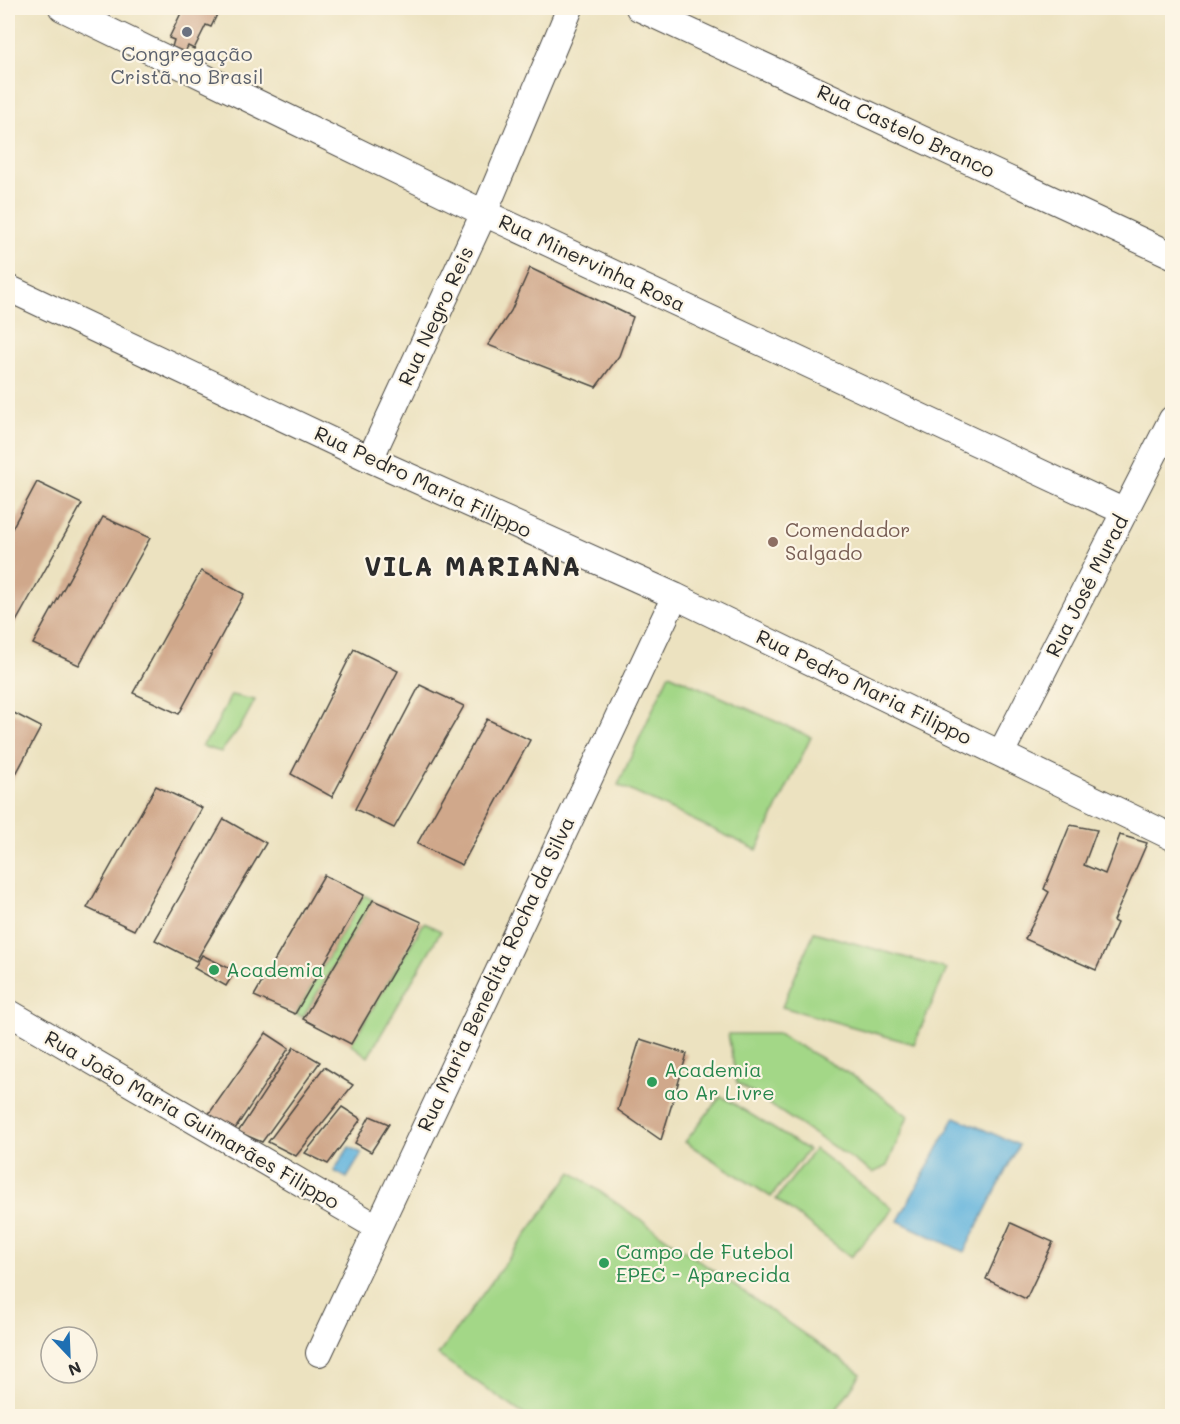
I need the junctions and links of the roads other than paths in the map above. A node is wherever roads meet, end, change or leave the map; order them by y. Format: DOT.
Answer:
graph roads {
  1 [pos="62,8"];
  2 [pos="570,8"];
  3 [pos="639,8"];
  4 [pos="484,213"];
  5 [pos="1173,255"];
  6 [pos="8,288"];
  7 [pos="1173,419"];
  8 [pos="370,459"];
  9 [pos="1125,512"];
  10 [pos="675,596"];
  11 [pos="1001,753"];
  12 [pos="1173,837"];
  13 [pos="8,1012"];
  14 [pos="377,1227"];
  15 [pos="319,1353"];
  1 -- 4 [label="street, Rua Minervinha Rosa"];
  2 -- 4 [label="street, Rua Negro Reis"];
  3 -- 5 [label="street, Rua Castelo Branco"];
  4 -- 8 [label="street, Rua Negro Reis"];
  4 -- 9 [label="street, Rua Minervinha Rosa"];
  6 -- 8 [label="street, Rua Pedro Maria Filippo"];
  7 -- 9 [label="street, Rua José Murad"];
  8 -- 10 [label="street, Rua Pedro Maria Filippo"];
  9 -- 11 [label="street, Rua José Murad"];
  10 -- 11 [label="street, Rua Pedro Maria Filippo"];
  10 -- 14 [label="street, Rua Maria Benedita Rocha da Silva"];
  11 -- 12 [label="street, Rua Pedro Maria Filippo"];
  13 -- 14 [label="street, Rua João Maria Guimarães Filippo"];
  14 -- 15 [label="street, Rua Maria Benedita Rocha da Silva"];
}
